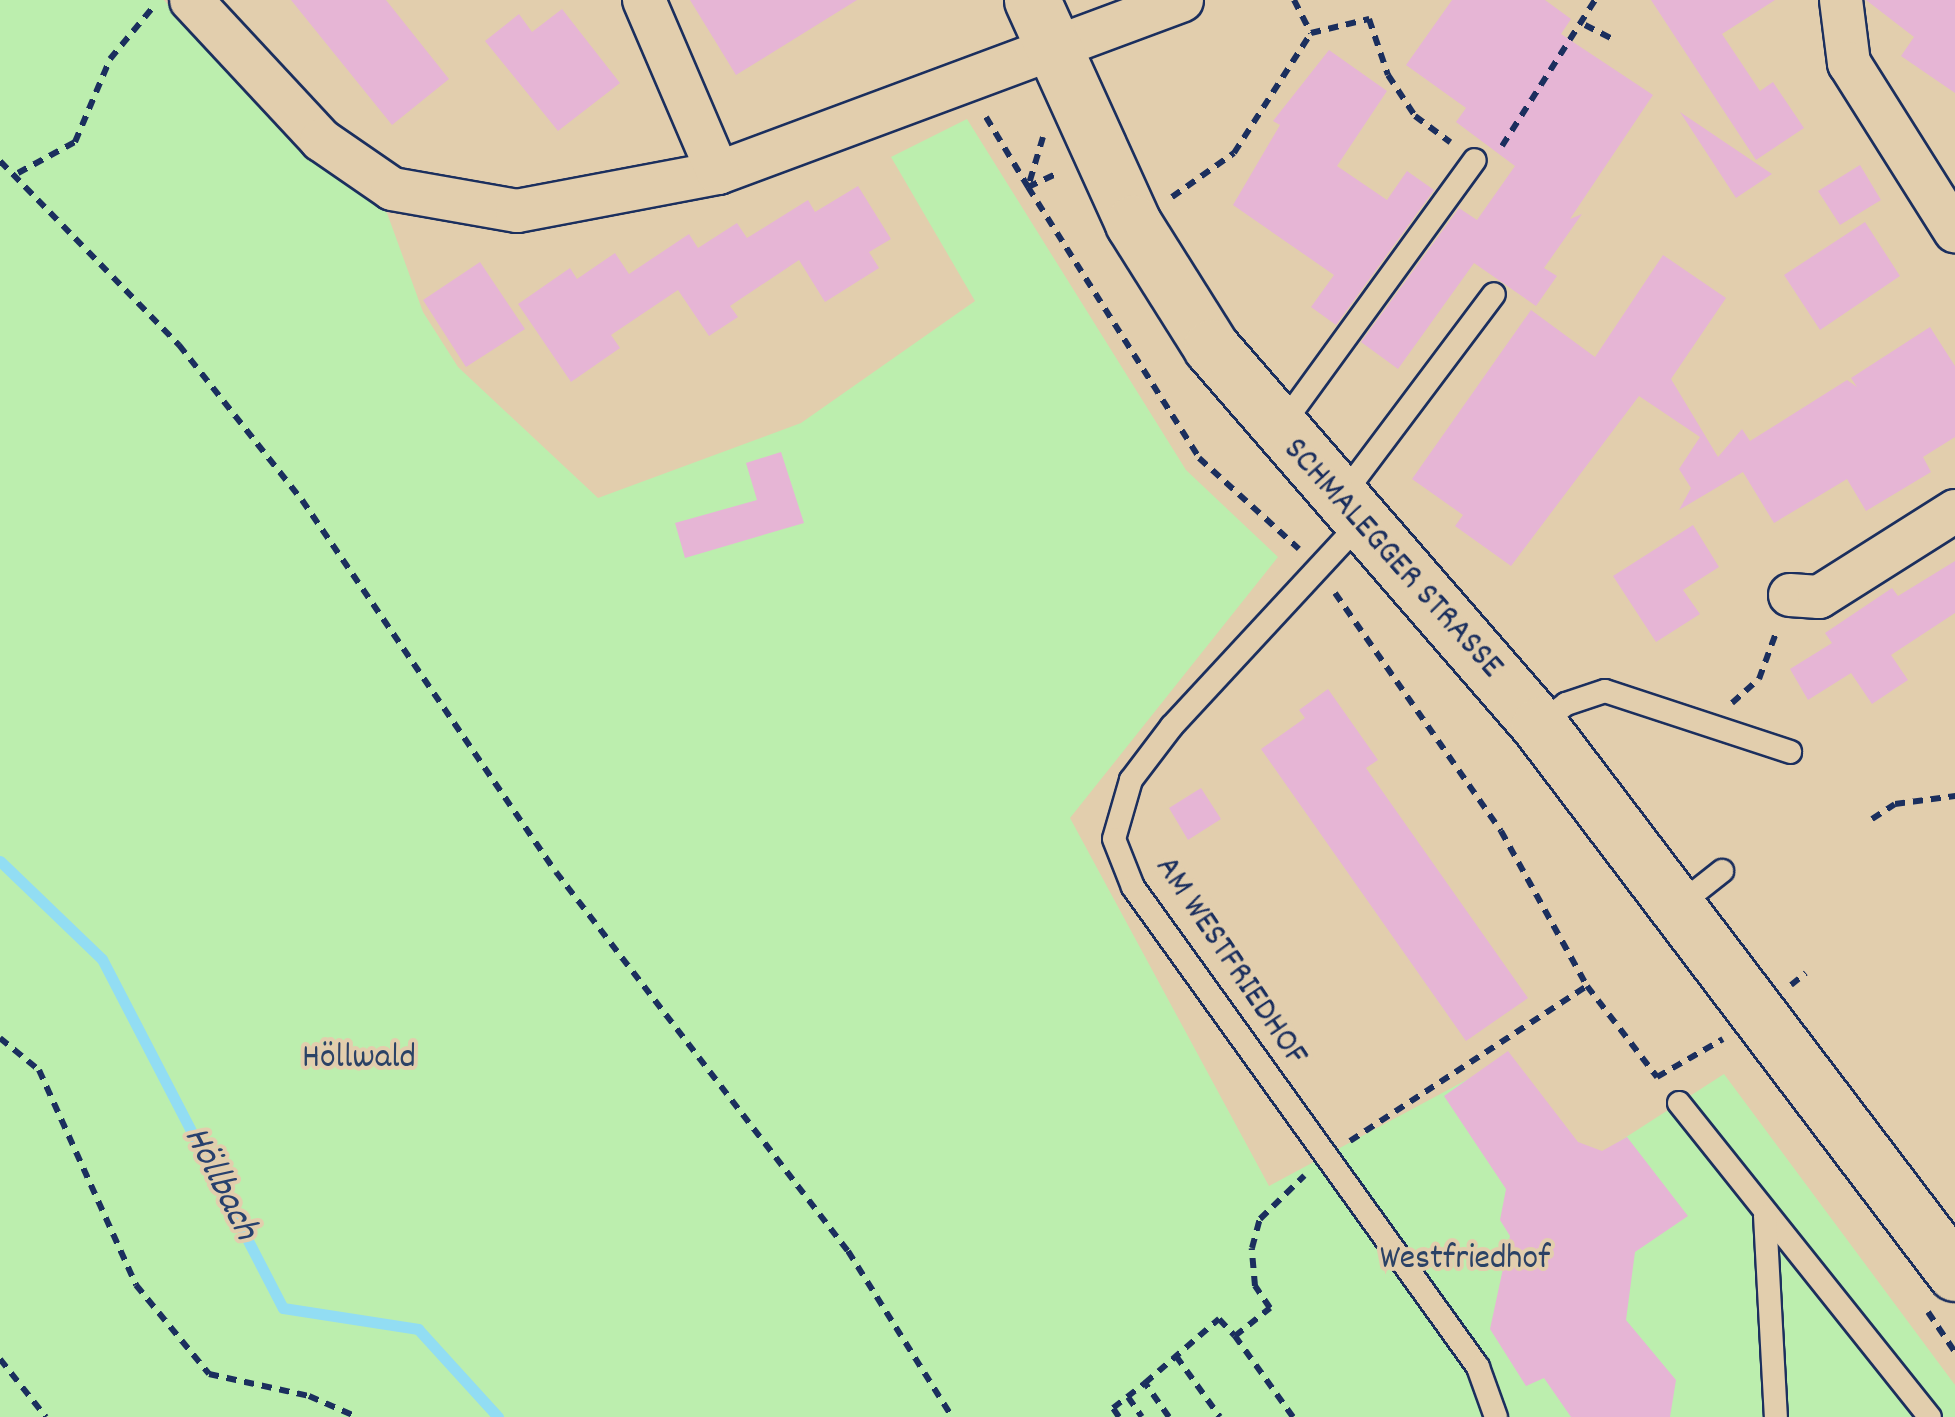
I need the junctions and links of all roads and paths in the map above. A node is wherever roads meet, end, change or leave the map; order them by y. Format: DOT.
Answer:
graph roads {
  1 [pos="159,0"];
  2 [pos="192,0"];
  3 [pos="644,0"];
  4 [pos="1182,0"];
  5 [pos="1294,0"];
  6 [pos="1595,0"];
  7 [pos="1841,0"];
  8 [pos="1041,23"];
  9 [pos="1585,24"];
  10 [pos="1311,33"];
  11 [pos="1611,38"];
  12 [pos="963,78"];
  13 [pos="1046,128"];
  14 [pos="1475,160"];
  15 [pos="0,161"];
  16 [pos="718,172"];
  17 [pos="18,174"];
  18 [pos="1028,187"];
  19 [pos="1164,202"];
  20 [pos="1955,231"];
  21 [pos="1494,294"];
  22 [pos="1277,431"];
  23 [pos="1350,511"];
  24 [pos="1955,511"];
  25 [pos="1316,565"];
  26 [pos="1790,596"];
  27 [pos="1709,724"];
  28 [pos="1540,725"];
  29 [pos="1790,752"];
  30 [pos="1955,796"];
  31 [pos="1872,818"];
  32 [pos="1722,871"];
  33 [pos="1678,905"];
  34 [pos="1588,986"];
  35 [pos="1727,1036"];
  36 [pos="0,1038"];
  37 [pos="1679,1103"];
  38 [pos="1322,1160"];
  39 [pos="1765,1216"];
  40 [pos="1955,1273"];
  41 [pos="1235,1336"];
  42 [pos="1176,1356"];
  43 [pos="0,1359"];
  44 [pos="1145,1383"];
  45 [pos="1128,1396"];
  46 [pos="46,1417"];
  47 [pos="357,1417"];
  48 [pos="952,1417"];
  49 [pos="1119,1417"];
  50 [pos="1142,1417"];
  51 [pos="1169,1417"];
  52 [pos="1220,1417"];
  53 [pos="1293,1417"];
  54 [pos="1496,1417"];
  55 [pos="1776,1417"];
  56 [pos="1930,1417"];
  1 -- 17 [label="path"];
  2 -- 16 [label="street"];
  3 -- 16 [label="street"];
  4 -- 8 [label="street"];
  5 -- 10 [label="path"];
  6 -- 9 [label="path"];
  7 -- 20 [label="street"];
  8 -- 12 [label="street"];
  8 -- 22 [label="street, SCHMALEGGER STRASSE"];
  9 -- 11 [label="path"];
  9 -- 14 [label="path"];
  10 -- 14 [label="path"];
  10 -- 19 [label="path"];
  12 -- 16 [label="street"];
  12 -- 18 [label="path"];
  13 -- 18 [label="path"];
  14 -- 22 [label="lane"];
  15 -- 17 [label="path"];
  17 -- 48 [label="path"];
  18 -- 25 [label="path"];
  21 -- 23 [label="lane, AM WESTFRIEDHOF"];
  22 -- 23 [label="street, SCHMALEGGER STRASSE"];
  23 -- 25 [label="lane, AM WESTFRIEDHOF"];
  23 -- 28 [label="street, SCHMALEGGER STRASSE"];
  24 -- 26 [label="street"];
  25 -- 34 [label="path"];
  25 -- 38 [label="lane, AM WESTFRIEDHOF"];
  26 -- 27 [label="path"];
  27 -- 28 [label="lane"];
  27 -- 29 [label="lane"];
  28 -- 33 [label="street, SCHMALEGGER STRASSE"];
  30 -- 31 [label="path"];
  32 -- 33 [label="lane"];
  33 -- 40 [label="street, SCHMALEGGER STRASSE"];
  34 -- 35 [label="path"];
  34 -- 38 [label="path"];
  36 -- 47 [label="path"];
  37 -- 39 [label="lane"];
  38 -- 41 [label="path"];
  38 -- 54 [label="lane, AM WESTFRIEDHOF"];
  39 -- 55 [label="lane"];
  39 -- 56 [label="lane"];
  41 -- 42 [label="path"];
  41 -- 53 [label="path"];
  42 -- 44 [label="path"];
  42 -- 52 [label="path"];
  43 -- 46 [label="path"];
  44 -- 45 [label="path"];
  44 -- 51 [label="path"];
  45 -- 49 [label="path"];
  45 -- 50 [label="path"];
}
